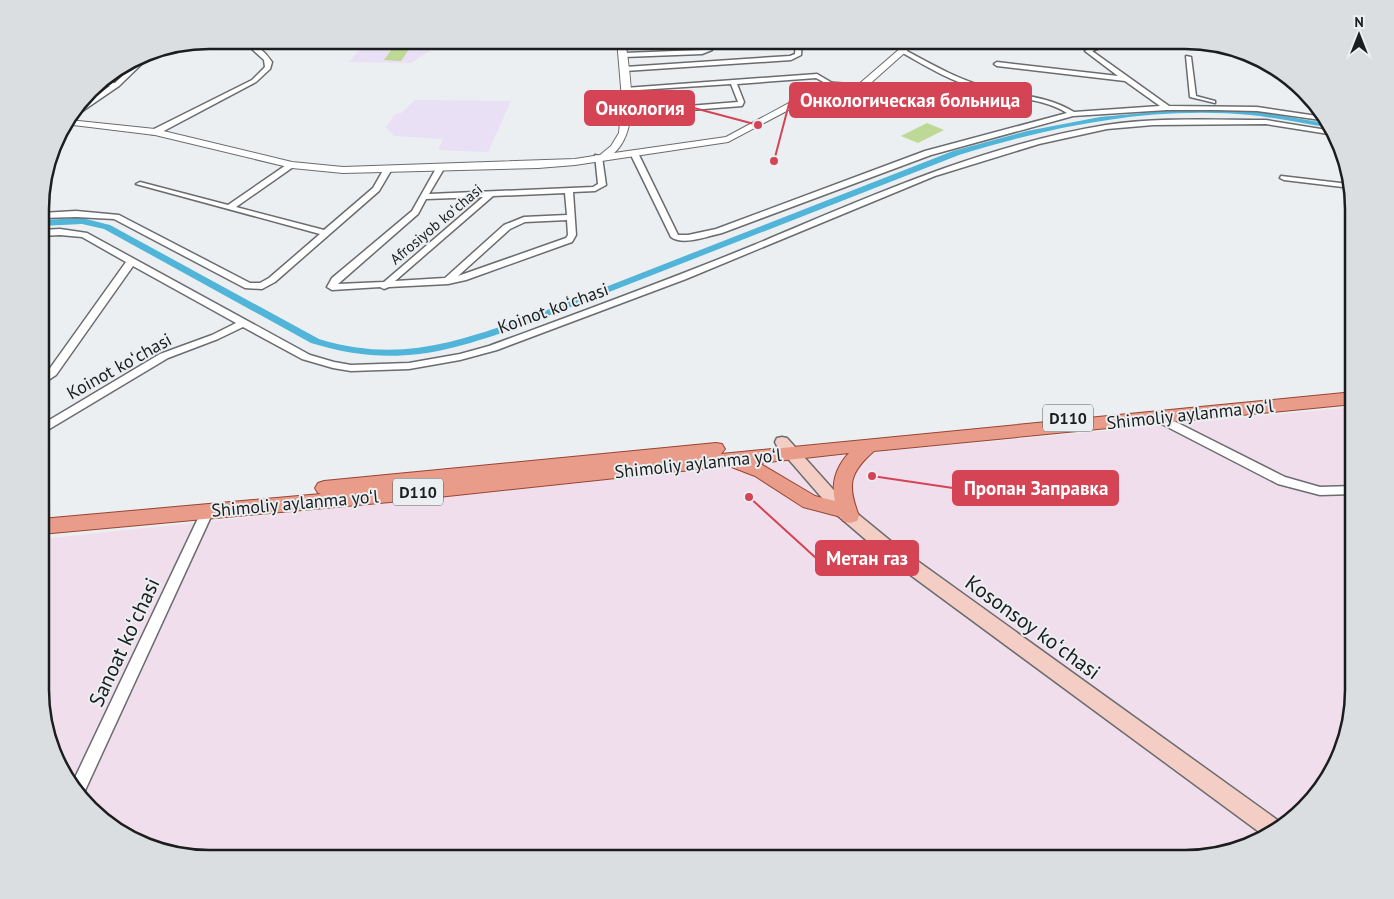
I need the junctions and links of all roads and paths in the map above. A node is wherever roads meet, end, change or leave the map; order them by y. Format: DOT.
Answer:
graph roads {
  1 [pos="255,49"];
  2 [pos="623,49"];
  3 [pos="709,49"];
  4 [pos="798,49"];
  5 [pos="905,49"];
  6 [pos="915,49"];
  7 [pos="1092,49"];
  8 [pos="624,56"];
  9 [pos="1188,57"];
  10 [pos="997,64"];
  11 [pos="136,66"];
  12 [pos="625,68"];
  13 [pos="1127,79"];
  14 [pos="733,82"];
  15 [pos="110,84"];
  16 [pos="117,84"];
  17 [pos="831,84"];
  18 [pos="625,90"];
  19 [pos="90,102"];
  20 [pos="1167,108"];
  21 [pos="1256,108"];
  22 [pos="626,113"];
  23 [pos="1073,114"];
  24 [pos="1316,117"];
  25 [pos="74,123"];
  26 [pos="155,132"];
  27 [pos="1325,132"];
  28 [pos="634,153"];
  29 [pos="598,157"];
  30 [pos="292,165"];
  31 [pos="441,167"];
  32 [pos="388,169"];
  33 [pos="1284,178"];
  34 [pos="140,184"];
  35 [pos="1343,185"];
  36 [pos="569,190"];
  37 [pos="491,194"];
  38 [pos="424,197"];
  39 [pos="229,208"];
  40 [pos="49,216"];
  41 [pos="571,217"];
  42 [pos="49,233"];
  43 [pos="326,233"];
  44 [pos="131,262"];
  45 [pos="447,281"];
  46 [pos="384,286"];
  47 [pos="243,323"];
  48 [pos="49,375"];
  49 [pos="1345,390"];
  50 [pos="1345,399"];
  51 [pos="1158,417"];
  52 [pos="49,425"];
  53 [pos="869,445"];
  54 [pos="788,447"];
  55 [pos="728,460"];
  56 [pos="402,487"];
  57 [pos="1345,490"];
  58 [pos="208,510"];
  59 [pos="846,513"];
  60 [pos="49,515"];
  61 [pos="49,526"];
  62 [pos="80,784"];
  63 [pos="1269,826"];
  1 -- 26 [label="street"];
  2 -- 8 [label="street"];
  3 -- 8 [label="street"];
  4 -- 12 [label="street"];
  5 -- 17 [label="street"];
  6 -- 23 [label="street"];
  7 -- 13 [label="street"];
  8 -- 12 [label="street"];
  9 -- 21 [label="street"];
  10 -- 13 [label="street"];
  11 -- 16 [label="street"];
  12 -- 18 [label="street"];
  13 -- 20 [label="street"];
  14 -- 17 [label="street"];
  14 -- 18 [label="street"];
  14 -- 22 [label="street"];
  15 -- 16 [label="street"];
  16 -- 19 [label="street"];
  17 -- 28 [label="street"];
  18 -- 22 [label="street"];
  20 -- 21 [label="street"];
  20 -- 23 [label="street"];
  21 -- 24 [label="street"];
  22 -- 29 [label="street"];
  23 -- 28 [label="street"];
  25 -- 26 [label="street"];
  26 -- 30 [label="street"];
  27 -- 47 [label="street, Koinot koʻchasi"];
  28 -- 29 [label="street"];
  29 -- 31 [label="street"];
  29 -- 36 [label="street, Afrosiyob koʻchasi"];
  30 -- 32 [label="street"];
  30 -- 39 [label="street"];
  31 -- 32 [label="street"];
  31 -- 38 [label="street, Afrosiyob koʻchasi"];
  32 -- 43 [label="street"];
  33 -- 35 [label="street"];
  34 -- 39 [label="street"];
  36 -- 37 [label="street, Afrosiyob koʻchasi"];
  36 -- 41 [label="street, Afrosiyob koʻchasi"];
  37 -- 38 [label="street"];
  37 -- 46 [label="street, Afrosiyob koʻchasi"];
  38 -- 46 [label="street, Afrosiyob koʻchasi"];
  39 -- 43 [label="street"];
  40 -- 43 [label="street"];
  41 -- 45 [label="street"];
  41 -- 45 [label="street, Afrosiyob koʻchasi"];
  42 -- 44 [label="street, Koinot koʻchasi"];
  44 -- 47 [label="street, Koinot koʻchasi"];
  44 -- 48 [label="street"];
  45 -- 46 [label="street, Afrosiyob koʻchasi"];
  47 -- 52 [label="street, Koinot koʻchasi"];
  49 -- 54 [label="main road, Shimoliy aylanma yoʻl / D110"];
  50 -- 51 [label="main road, Shimoliy aylanma yoʻl / D110"];
  51 -- 53 [label="main road, Shimoliy aylanma yoʻl / D110"];
  51 -- 57 [label="street"];
  53 -- 54 [label="main road, Shimoliy aylanma yoʻl / D110"];
  53 -- 59 [label="main road"];
  54 -- 55 [label="main road, Shimoliy aylanma yoʻl / D110"];
  54 -- 56 [label="main road, Shimoliy aylanma yoʻl / D110"];
  54 -- 59 [label="main road, Kosonsoy koʻchasi"];
  55 -- 56 [label="main road, Shimoliy aylanma yoʻl / D110"];
  55 -- 59 [label="main road"];
  56 -- 58 [label="main road, Shimoliy aylanma yoʻl / D110"];
  56 -- 60 [label="main road, Shimoliy aylanma yoʻl / D110"];
  58 -- 61 [label="main road, Shimoliy aylanma yoʻl / D110"];
  58 -- 62 [label="street, Sanoat koʻchasi"];
  59 -- 63 [label="main road, Kosonsoy koʻchasi"];
}
